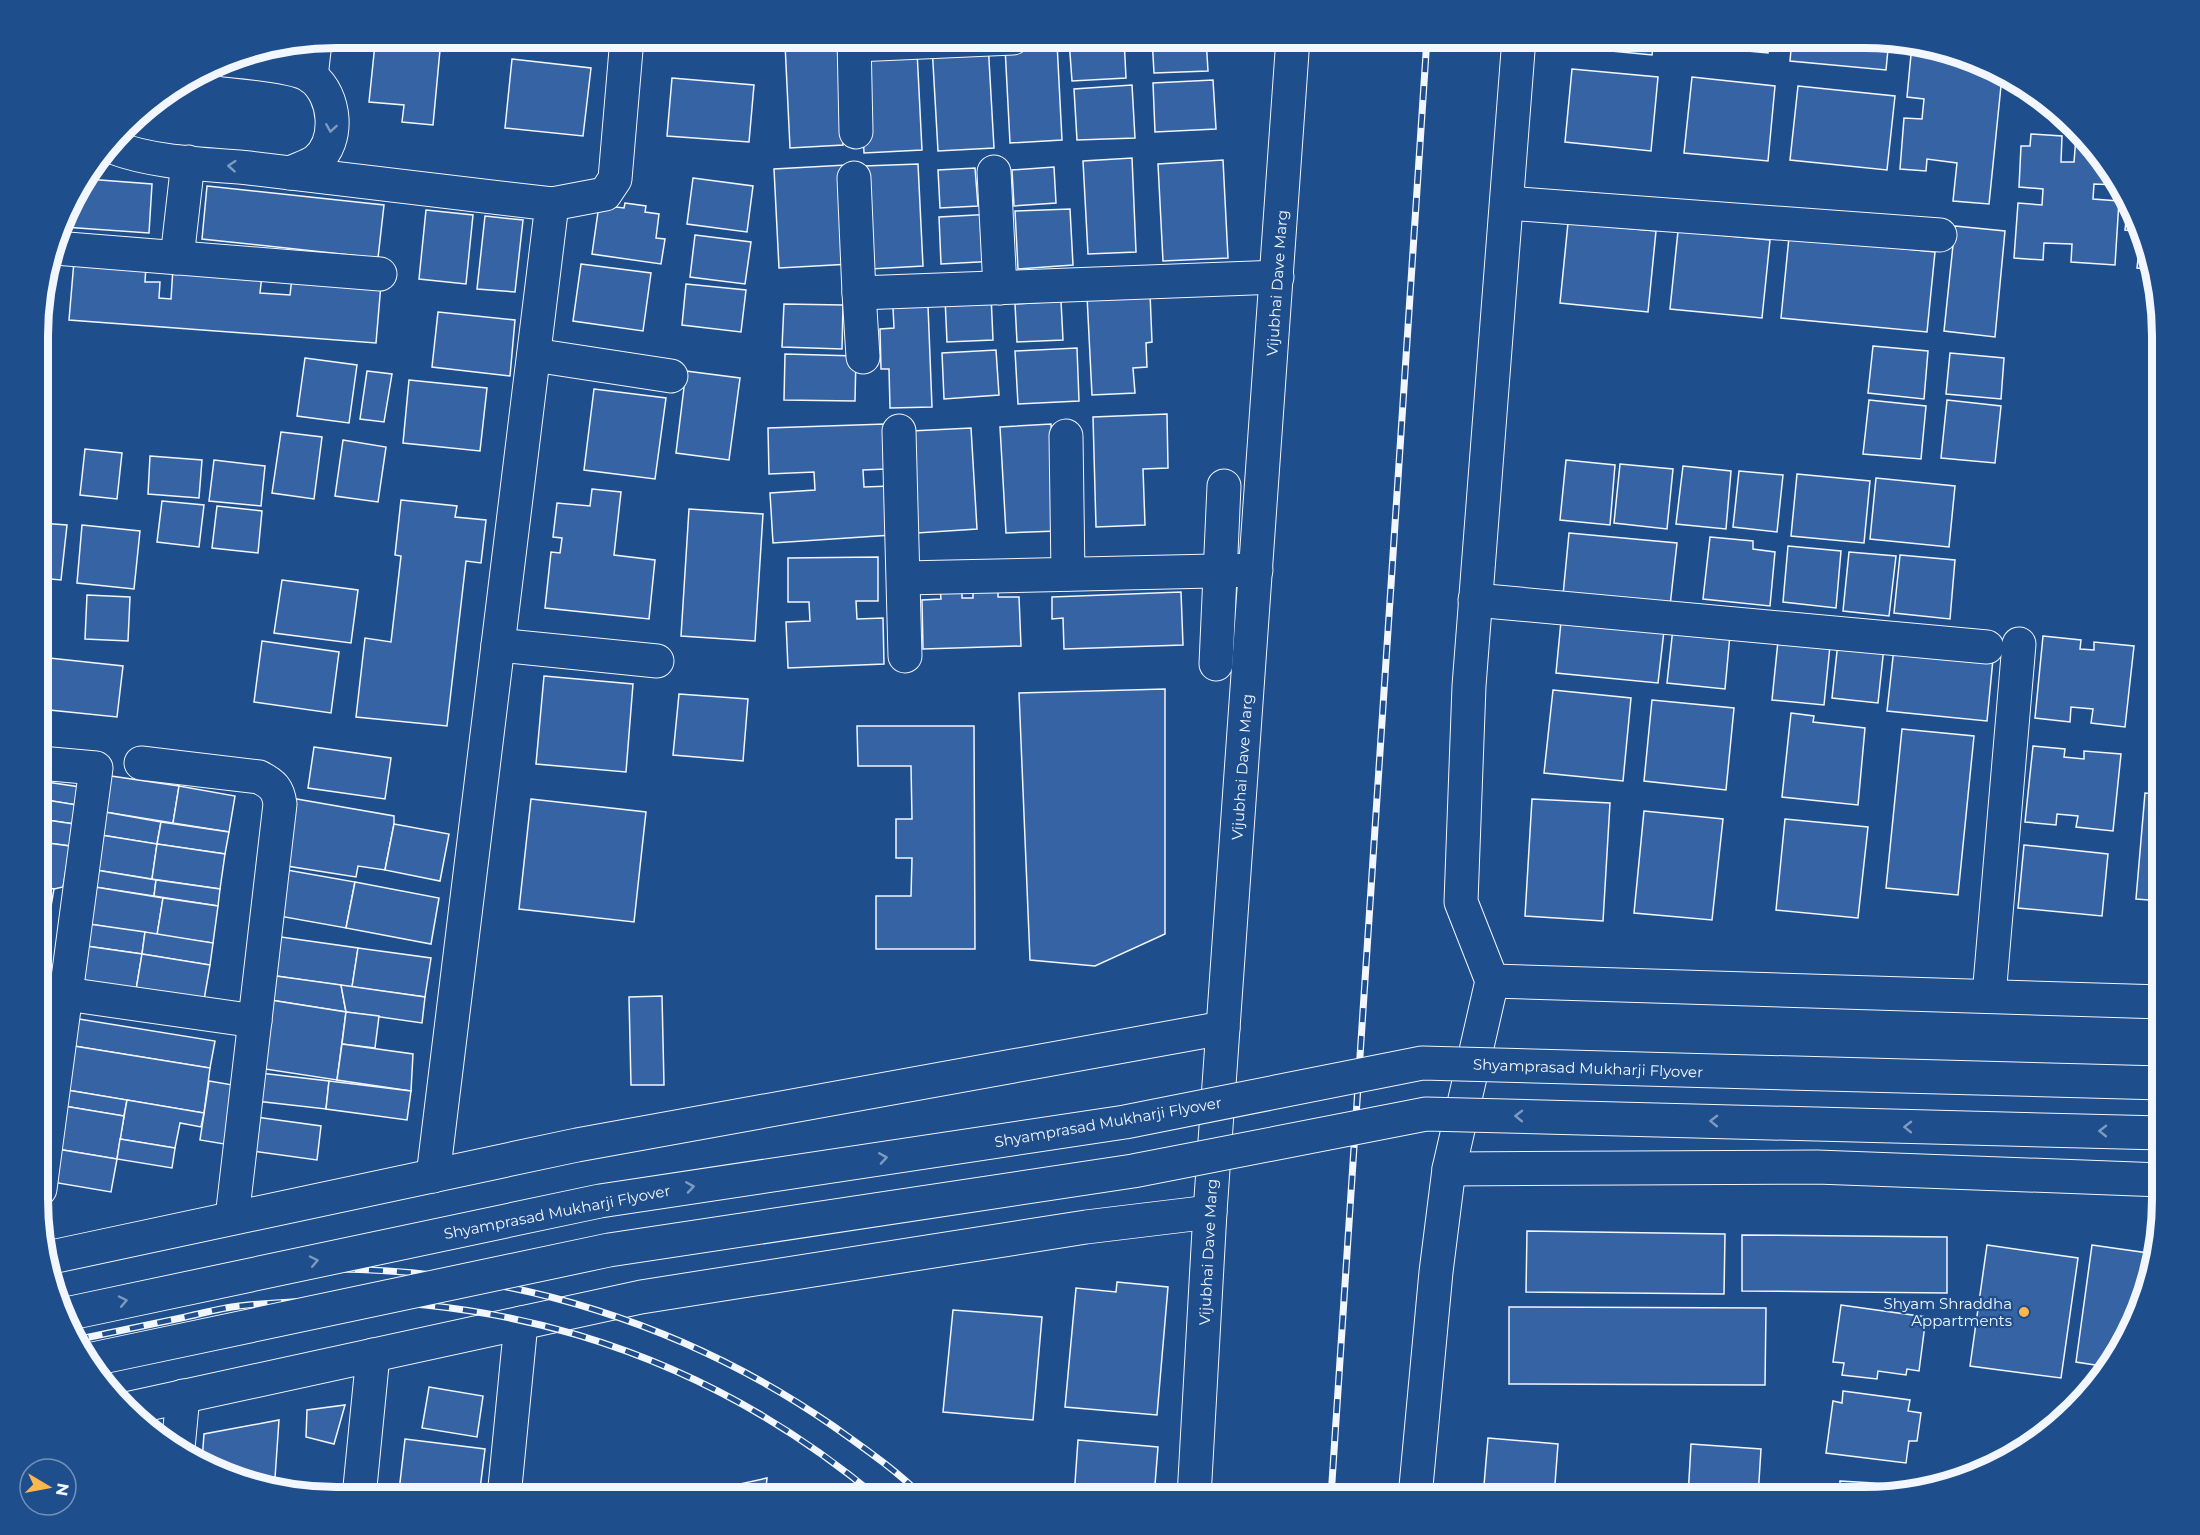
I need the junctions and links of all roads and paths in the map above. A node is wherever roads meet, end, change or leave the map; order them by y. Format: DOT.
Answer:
graph roads {
  1 [pos="626,48"];
  2 [pos="854,48"];
  3 [pos="1292,48"];
  4 [pos="1518,48"];
  5 [pos="314,49"];
  6 [pos="244,63"];
  7 [pos="311,77"];
  8 [pos="856,132"];
  9 [pos="117,149"];
  10 [pos="188,162"];
  11 [pos="994,172"];
  12 [pos="290,173"];
  13 [pos="854,178"];
  14 [pos="1507,203"];
  15 [pos="552,204"];
  16 [pos="1940,236"];
  17 [pos="61,249"];
  18 [pos="177,258"];
  19 [pos="380,274"];
  20 [pos="1277,277"];
  21 [pos="1000,288"];
  22 [pos="859,293"];
  23 [pos="534,355"];
  24 [pos="863,357"];
  25 [pos="671,376"];
  26 [pos="900,431"];
  27 [pos="1066,436"];
  28 [pos="1224,486"];
  29 [pos="1256,570"];
  30 [pos="1220,571"];
  31 [pos="1068,574"];
  32 [pos="904,578"];
  33 [pos="1475,600"];
  34 [pos="2019,644"];
  35 [pos="498,645"];
  36 [pos="1987,647"];
  37 [pos="905,656"];
  38 [pos="657,661"];
  39 [pos="1216,664"];
  40 [pos="141,763"];
  41 [pos="48,764"];
  42 [pos="1492,981"];
  43 [pos="66,994"];
  44 [pos="1989,996"];
  45 [pos="2152,1002"];
  46 [pos="255,1021"];
  47 [pos="1223,1028"];
  48 [pos="2152,1083"];
  49 [pos="48,1129"];
  50 [pos="2152,1133"];
  51 [pos="1449,1169"];
  52 [pos="433,1176"];
  53 [pos="2152,1180"];
  54 [pos="1210,1212"];
  55 [pos="232,1218"];
  56 [pos="54,1256"];
  57 [pos="72,1313"];
  58 [pos="521,1323"];
  59 [pos="373,1355"];
  60 [pos="97,1358"];
  61 [pos="183,1396"];
  62 [pos="136,1407"];
  63 [pos="179,1440"];
  64 [pos="360,1487"];
  65 [pos="505,1487"];
  66 [pos="1195,1487"];
  67 [pos="1416,1487"];
  1 -- 15 [label="street"];
  2 -- 8 [label="street"];
  3 -- 20 [label="street, Vijubhai Dave Marg"];
  4 -- 14 [label="street"];
  5 -- 7 [label="street"];
  6 -- 7 [label="street"];
  7 -- 12 [label="street, one-way"];
  9 -- 10 [label="street"];
  12 -- 10 [label="street, one-way"];
  10 -- 18 [label="street"];
  11 -- 21 [label="street"];
  12 -- 15 [label="street"];
  13 -- 22 [label="street"];
  14 -- 16 [label="street"];
  14 -- 33 [label="street"];
  15 -- 23 [label="street"];
  17 -- 18 [label="street"];
  18 -- 19 [label="street"];
  20 -- 21 [label="street"];
  20 -- 29 [label="street, Vijubhai Dave Marg"];
  21 -- 22 [label="street"];
  22 -- 24 [label="street"];
  23 -- 25 [label="street"];
  23 -- 35 [label="street"];
  26 -- 32 [label="street"];
  27 -- 31 [label="street"];
  28 -- 30 [label="street"];
  29 -- 30 [label="street"];
  29 -- 47 [label="street, Vijubhai Dave Marg"];
  30 -- 31 [label="street"];
  30 -- 39 [label="street"];
  31 -- 32 [label="street"];
  32 -- 37 [label="street"];
  33 -- 36 [label="street"];
  33 -- 42 [label="street"];
  34 -- 44 [label="street"];
  35 -- 38 [label="street"];
  35 -- 52 [label="street"];
  40 -- 46 [label="street"];
  41 -- 43 [label="street"];
  42 -- 44 [label="street"];
  42 -- 51 [label="street"];
  43 -- 46 [label="street"];
  43 -- 49 [label="street"];
  44 -- 45 [label="street"];
  46 -- 55 [label="street"];
  47 -- 52 [label="street"];
  47 -- 54 [label="street, Vijubhai Dave Marg"];
  57 -- 48 [label="street, Shyamprasad Mukharji Flyover, one-way, bridge"];
  50 -- 60 [label="street, one-way, bridge"];
  51 -- 53 [label="street"];
  51 -- 67 [label="street"];
  52 -- 55 [label="street"];
  54 -- 58 [label="street"];
  54 -- 66 [label="street, Vijubhai Dave Marg"];
  55 -- 56 [label="street"];
  58 -- 59 [label="street"];
  58 -- 65 [label="street"];
  59 -- 61 [label="street"];
  59 -- 64 [label="street"];
  61 -- 62 [label="street"];
  61 -- 63 [label="street"];
}
